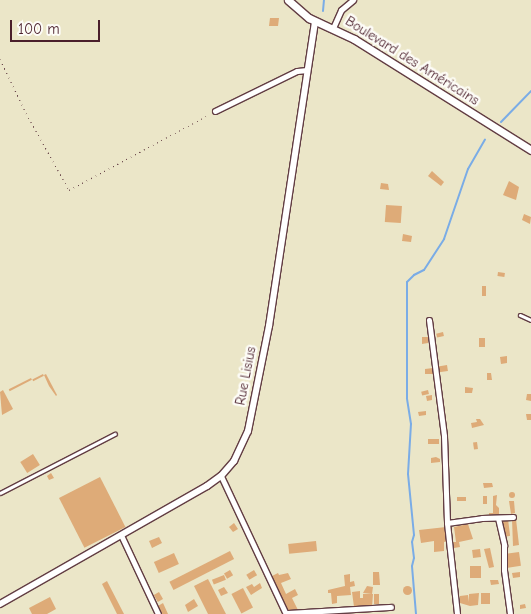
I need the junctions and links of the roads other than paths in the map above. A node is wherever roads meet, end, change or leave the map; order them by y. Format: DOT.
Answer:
graph roads {
  1 [pos="288,0"];
  2 [pos="354,0"];
  3 [pos="315,22"];
  4 [pos="333,28"];
  5 [pos="307,70"];
  6 [pos="215,112"];
  7 [pos="531,150"];
  8 [pos="520,315"];
  9 [pos="429,320"];
  10 [pos="531,320"];
  11 [pos="115,434"];
  12 [pos="220,476"];
  13 [pos="0,494"];
  14 [pos="513,517"];
  15 [pos="498,518"];
  16 [pos="447,523"];
  17 [pos="121,535"];
  18 [pos="0,604"];
  19 [pos="390,607"];
  20 [pos="158,614"];
  21 [pos="286,614"];
  22 [pos="457,614"];
  23 [pos="510,614"];
  1 -- 3 [label="main road, Boulevard des Américains"];
  2 -- 4 [label="street"];
  3 -- 4 [label="main road, Boulevard des Américains"];
  3 -- 5 [label="street, Rue Lisius"];
  4 -- 7 [label="main road, Boulevard des Américains"];
  5 -- 6 [label="street"];
  5 -- 12 [label="street, Rue Lisius"];
  8 -- 10 [label="lane"];
  9 -- 16 [label="street"];
  11 -- 13 [label="lane"];
  12 -- 17 [label="street, Rue Lisius"];
  12 -- 21 [label="street"];
  14 -- 15 [label="street"];
  15 -- 16 [label="street"];
  15 -- 23 [label="street"];
  16 -- 22 [label="street"];
  17 -- 18 [label="street, Rue Lisius"];
  17 -- 20 [label="street"];
  19 -- 21 [label="street"];
}
